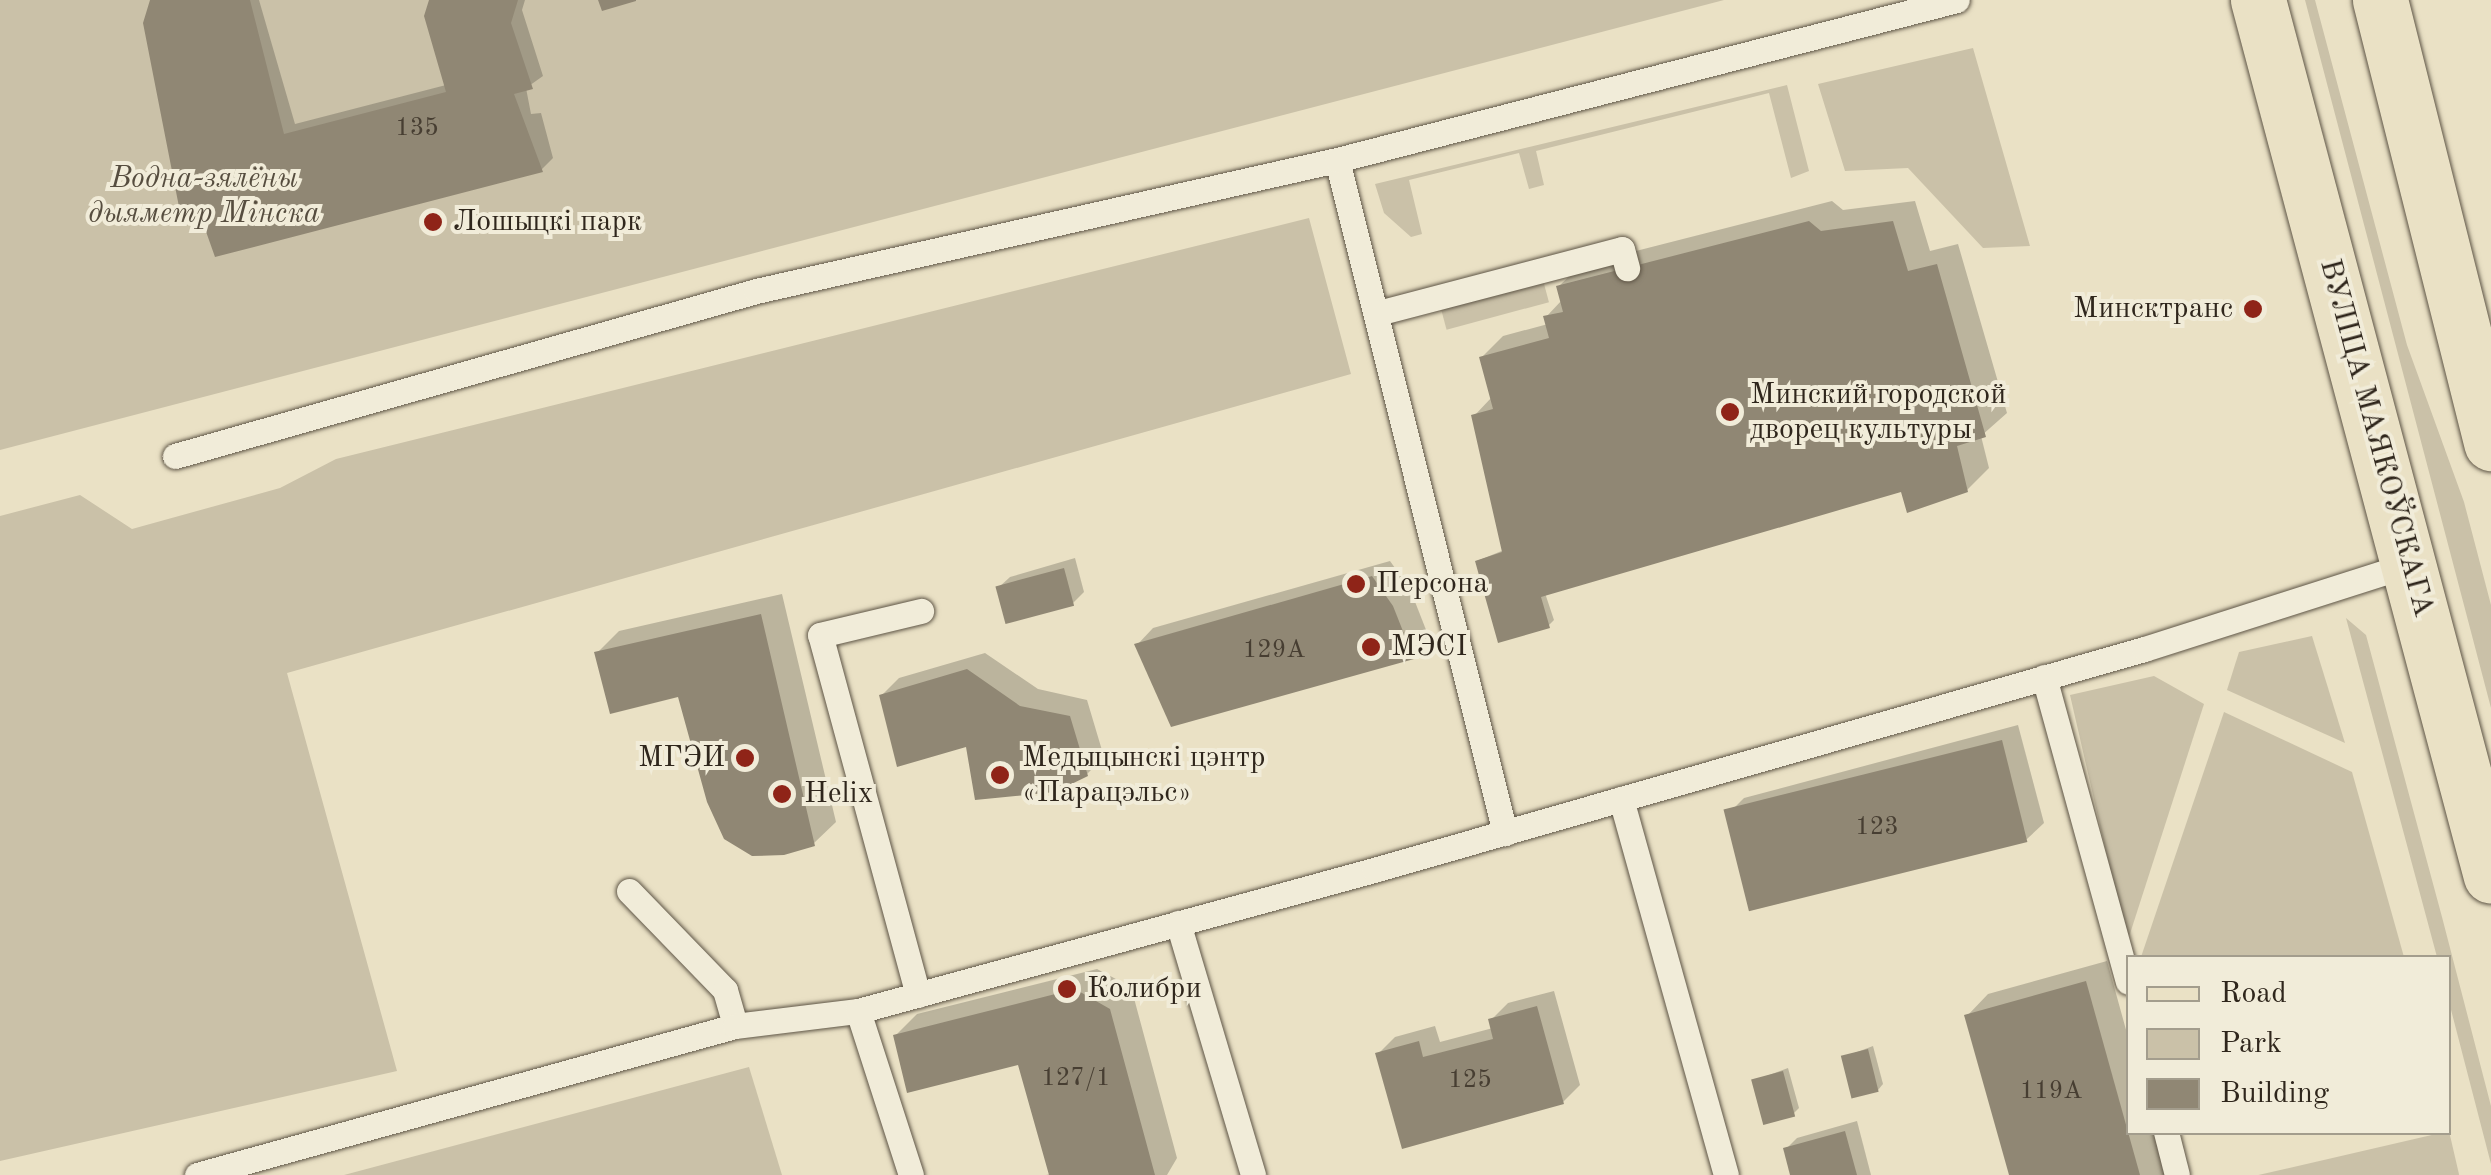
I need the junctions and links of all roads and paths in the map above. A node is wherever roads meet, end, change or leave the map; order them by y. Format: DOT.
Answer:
graph roads {
  1 [pos="1957,0"];
  2 [pos="2258,0"];
  3 [pos="2380,0"];
  4 [pos="1336,160"];
  5 [pos="1627,268"];
  6 [pos="1378,313"];
  7 [pos="2491,442"];
  8 [pos="175,456"];
  9 [pos="2411,564"];
  10 [pos="921,611"];
  11 [pos="2044,676"];
  12 [pos="1621,799"];
  13 [pos="1505,833"];
  14 [pos="2491,876"];
  15 [pos="629,890"];
  16 [pos="1178,923"];
  17 [pos="2126,975"];
  18 [pos="918,995"];
  19 [pos="858,1011"];
  20 [pos="735,1026"];
  21 [pos="2167,1135"];
  22 [pos="196,1175"];
  23 [pos="911,1175"];
  24 [pos="1254,1175"];
  25 [pos="1726,1175"];
  26 [pos="2177,1175"];
  1 -- 4 [label="lane"];
  2 -- 9 [label="main road, ВУЛІЦА МАЯКОЎСКАГА"];
  3 -- 7 [label="main road"];
  4 -- 6 [label="lane"];
  4 -- 8 [label="lane"];
  5 -- 6 [label="lane"];
  6 -- 13 [label="lane"];
  9 -- 11 [label="lane"];
  9 -- 14 [label="main road, ВУЛІЦА МАЯКОЎСКАГА"];
  10 -- 18 [label="lane"];
  11 -- 12 [label="lane"];
  11 -- 17 [label="lane"];
  12 -- 13 [label="lane"];
  12 -- 25 [label="lane"];
  13 -- 16 [label="lane"];
  15 -- 20 [label="lane"];
  16 -- 18 [label="lane"];
  16 -- 24 [label="lane"];
  18 -- 19 [label="lane"];
  19 -- 20 [label="lane"];
  19 -- 23 [label="lane"];
  20 -- 22 [label="lane"];
  21 -- 26 [label="lane"];
}
